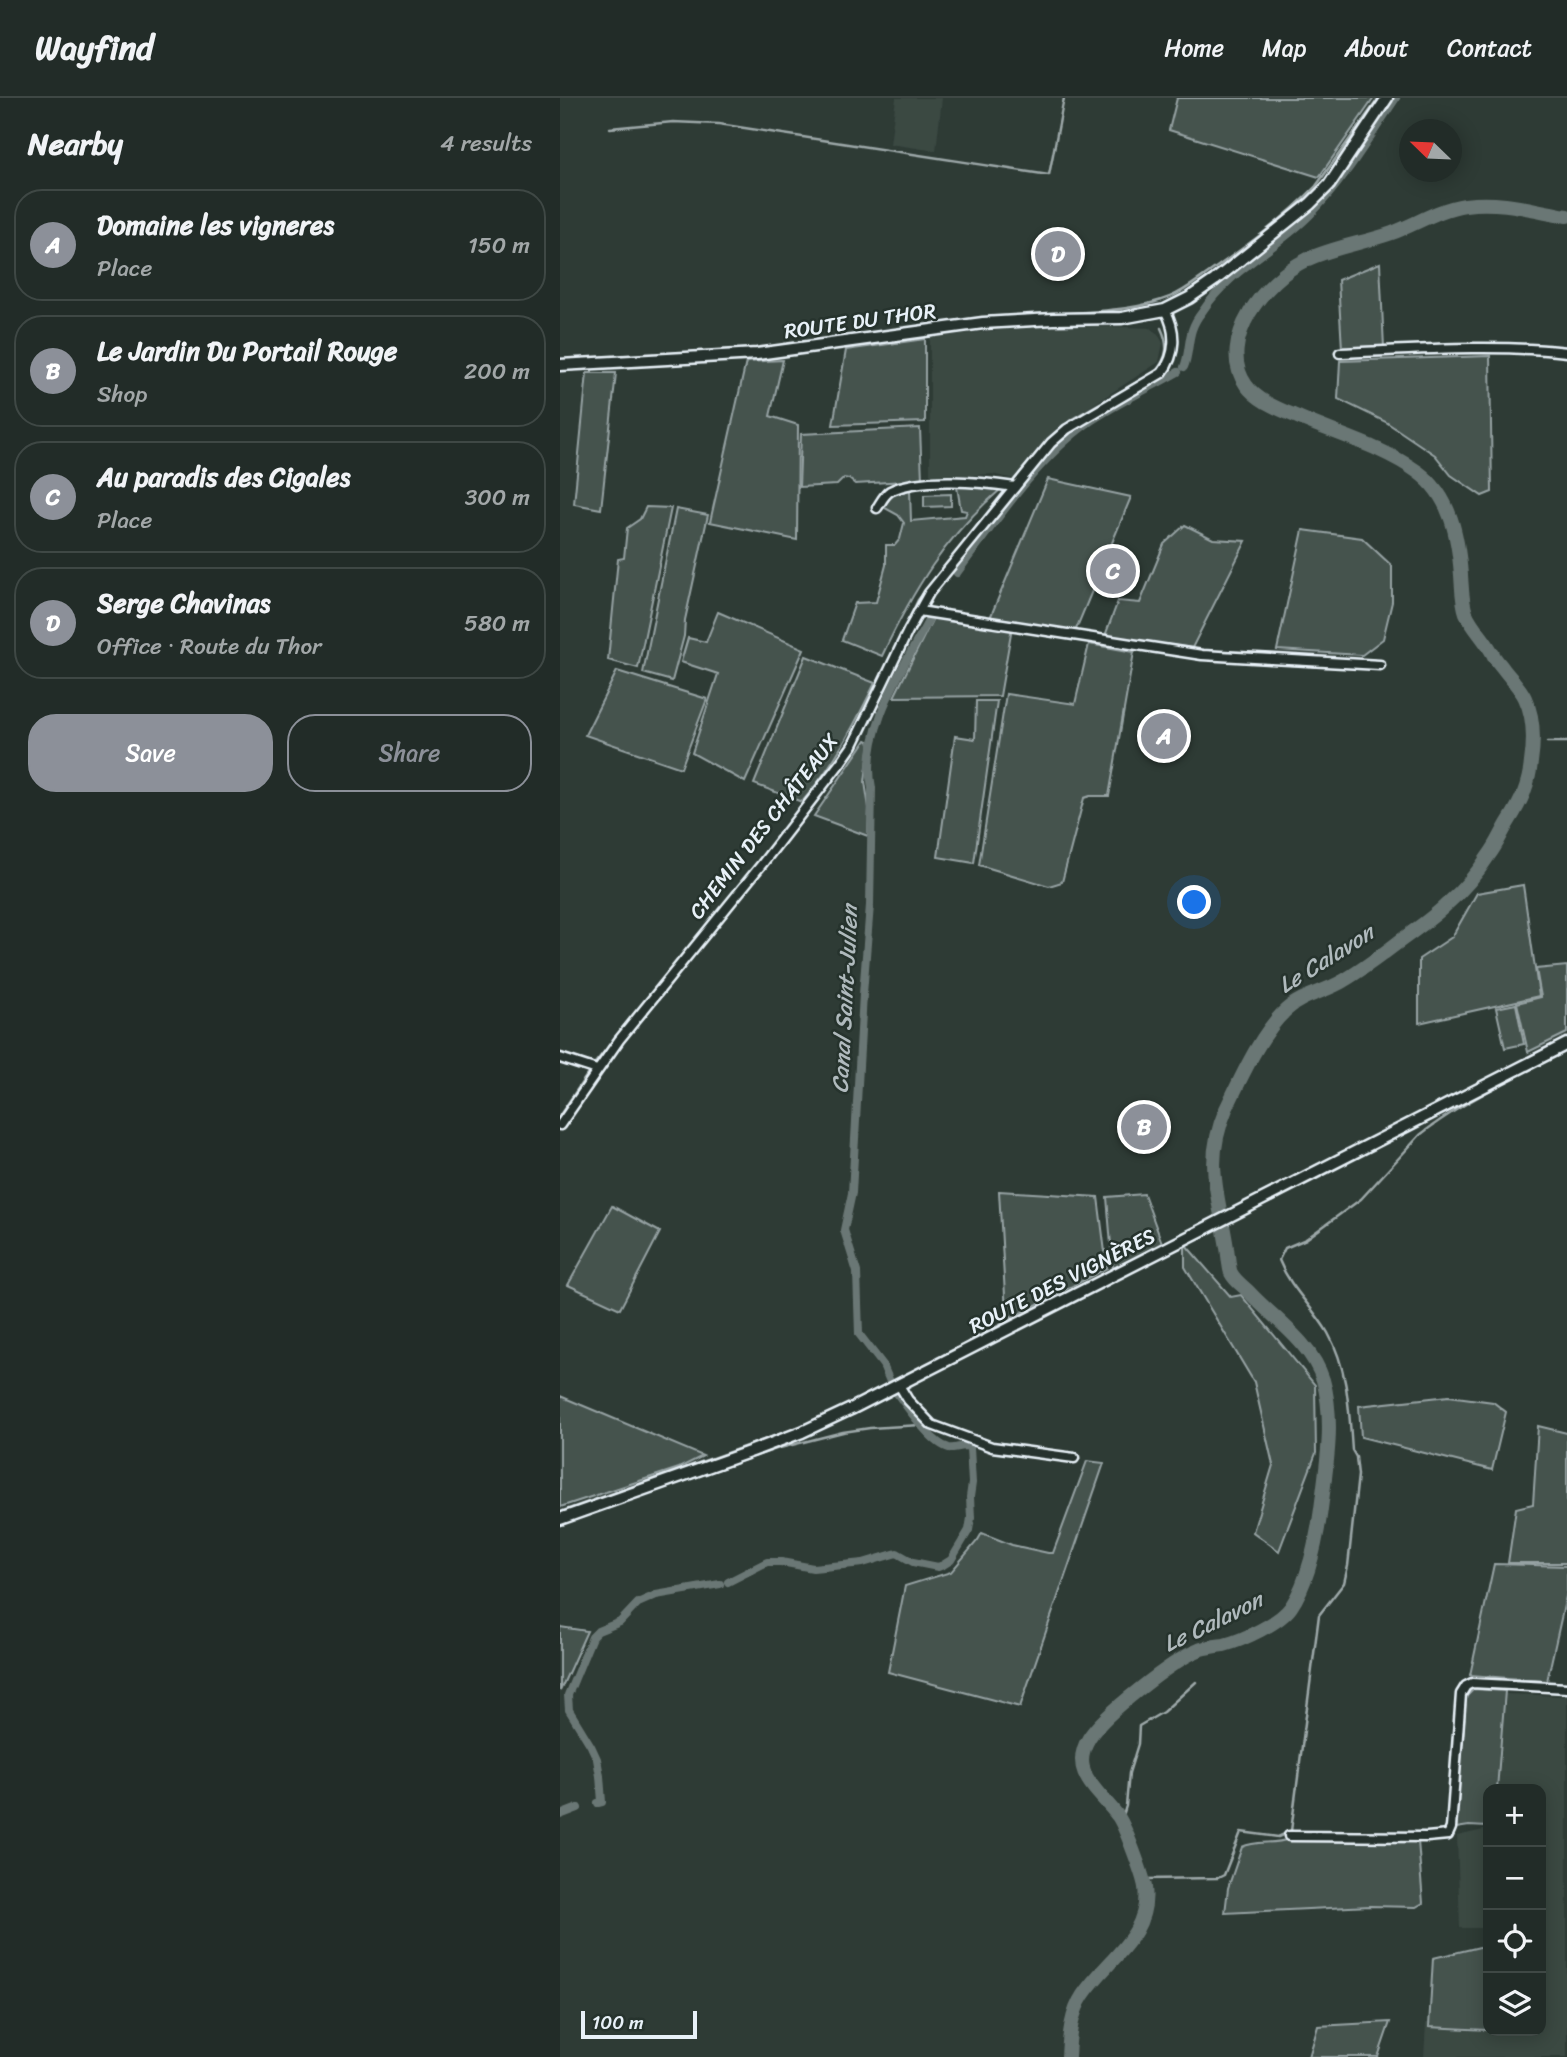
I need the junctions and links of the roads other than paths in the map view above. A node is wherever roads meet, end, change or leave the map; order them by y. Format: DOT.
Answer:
graph roads {
  1 [pos="1387,98"];
  2 [pos="1165,310"];
  3 [pos="1567,352"];
  4 [pos="1340,353"];
  5 [pos="560,365"];
  6 [pos="1015,487"];
  7 [pos="877,508"];
  8 [pos="919,611"];
  9 [pos="1380,666"];
  10 [pos="1567,1044"];
  11 [pos="560,1058"];
  12 [pos="597,1070"];
  13 [pos="560,1125"];
  14 [pos="894,1387"];
  15 [pos="1074,1458"];
  16 [pos="560,1519"];
  17 [pos="1567,1689"];
  18 [pos="1289,1836"];
  1 -- 2 [label="street"];
  2 -- 5 [label="street, ROUTE DU THOR"];
  2 -- 6 [label="street, CHEMIN DES CHÂTEAUX"];
  3 -- 4 [label="street"];
  6 -- 7 [label="street"];
  6 -- 8 [label="street, CHEMIN DES CHÂTEAUX"];
  8 -- 9 [label="street"];
  8 -- 12 [label="street, CHEMIN DES CHÂTEAUX"];
  10 -- 14 [label="street, ROUTE DES VIGNÈRES"];
  11 -- 12 [label="street"];
  12 -- 13 [label="street, CHEMIN DES CHÂTEAUX"];
  14 -- 15 [label="street"];
  14 -- 16 [label="street, ROUTE DES VIGNÈRES"];
  17 -- 18 [label="street"];
}
